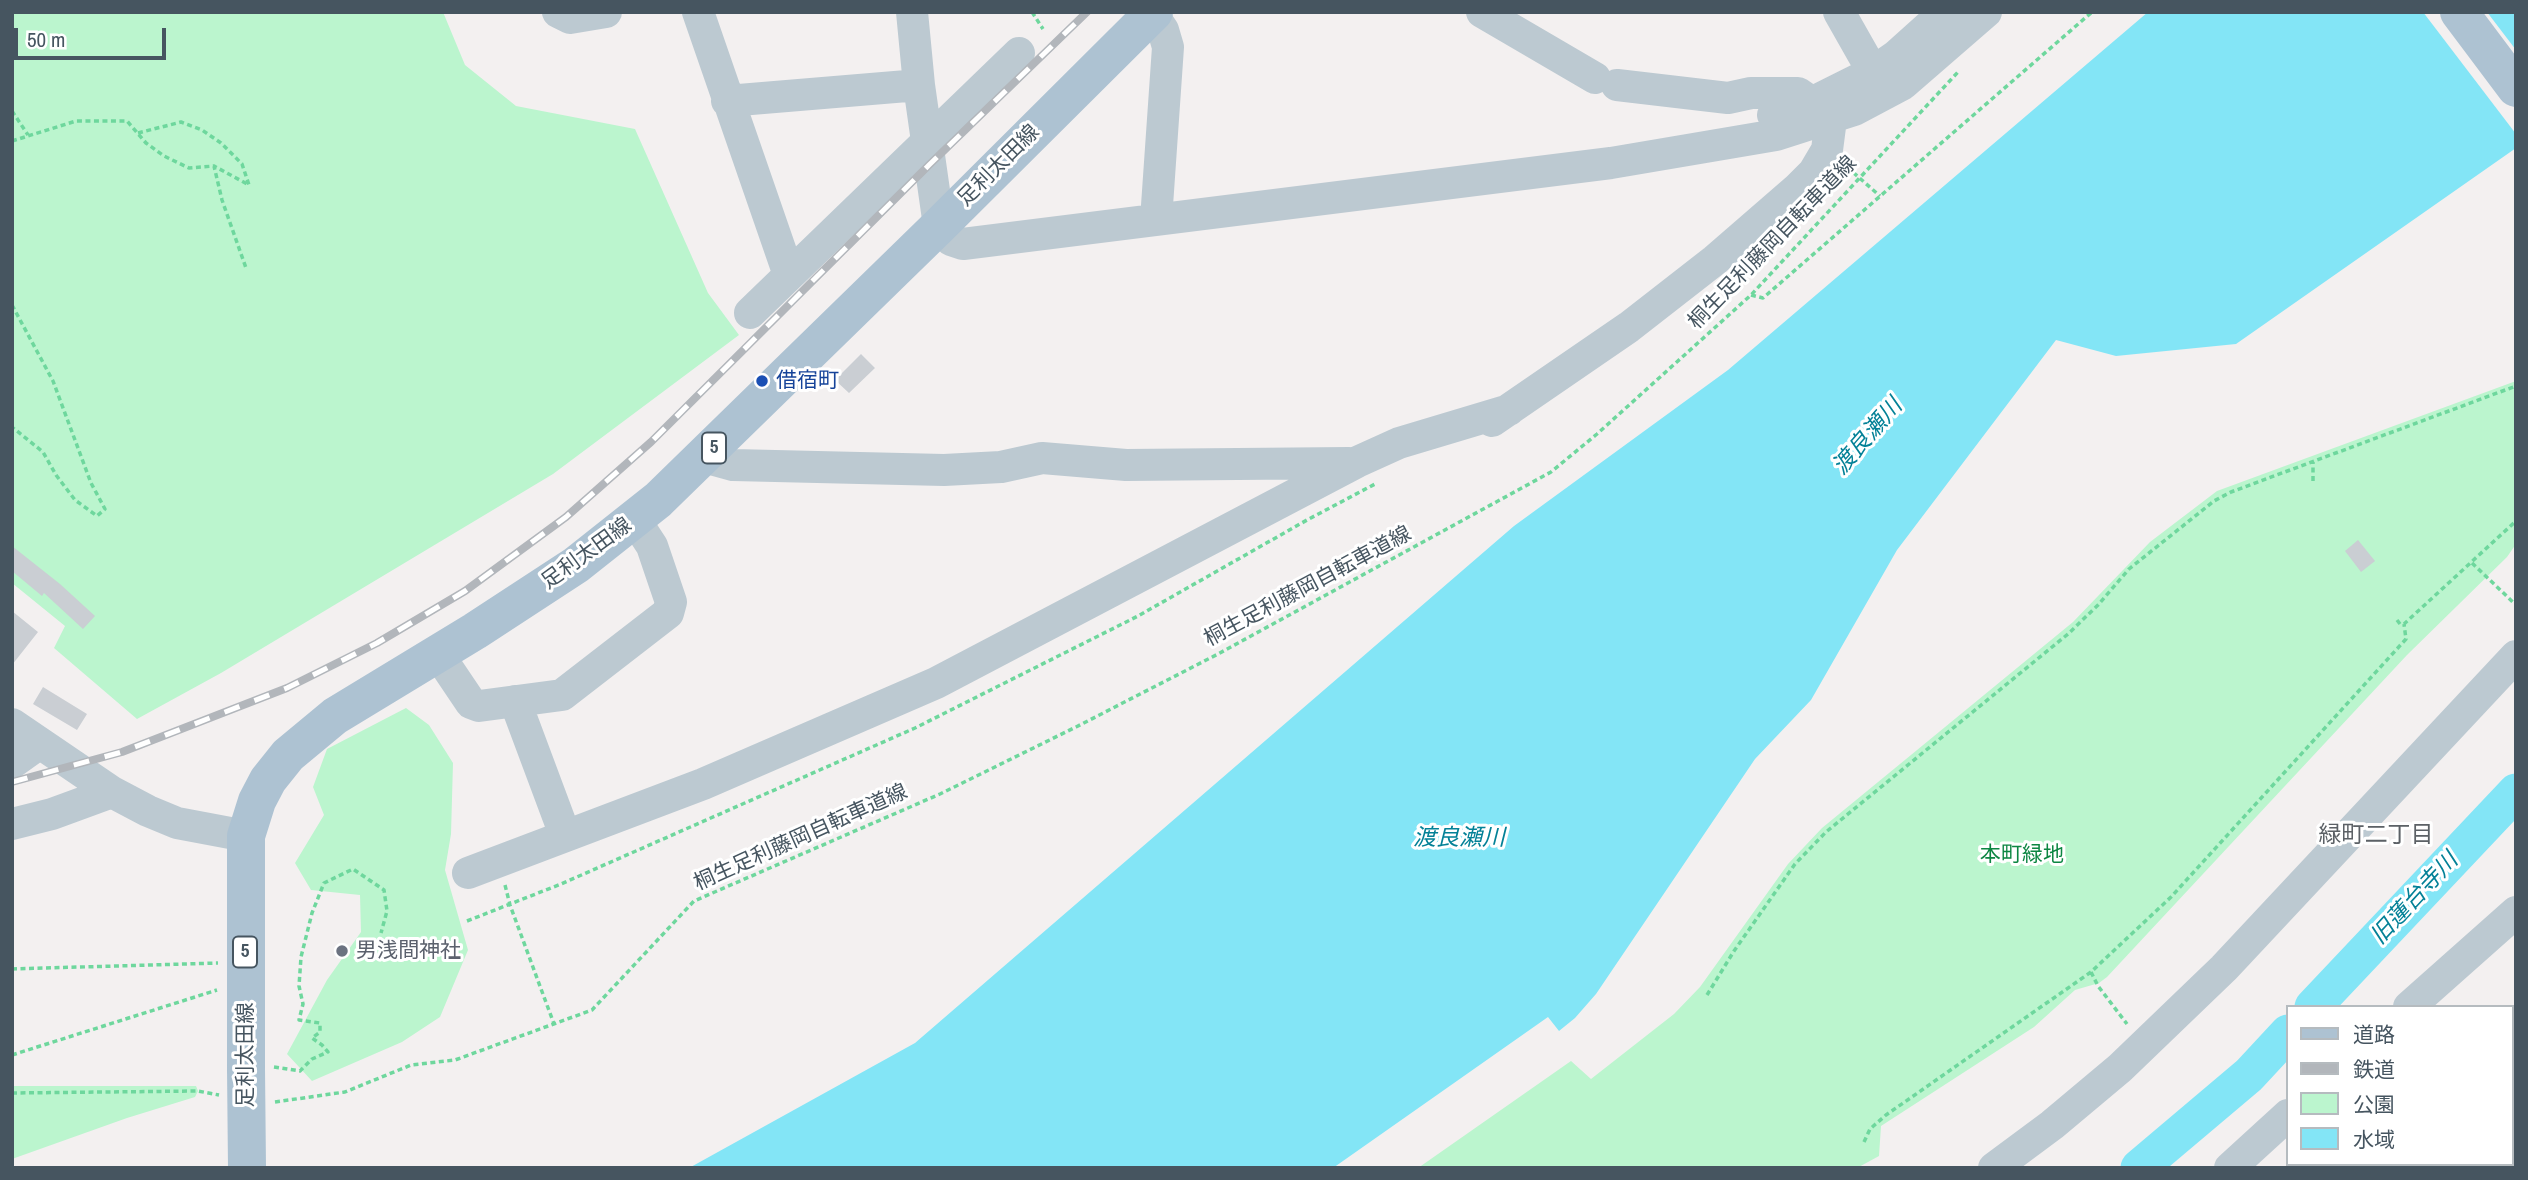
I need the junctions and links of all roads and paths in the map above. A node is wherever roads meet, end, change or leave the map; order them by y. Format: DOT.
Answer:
graph roads {
  1 [pos="558,12"];
  2 [pos="607,12"];
  3 [pos="698,12"];
  4 [pos="912,12"];
  5 [pos="1032,12"];
  6 [pos="1482,12"];
  7 [pos="1839,12"];
  8 [pos="1945,12"];
  9 [pos="1986,12"];
  10 [pos="2092,12"];
  11 [pos="2459,12"];
  12 [pos="1153,13"];
  13 [pos="1043,29"];
  14 [pos="1019,53"];
  15 [pos="1960,71"];
  16 [pos="1873,72"];
  17 [pos="919,85"];
  18 [pos="2516,88"];
  19 [pos="727,101"];
  20 [pos="12,111"];
  21 [pos="1821,111"];
  22 [pos="138,134"];
  23 [pos="28,135"];
  24 [pos="12,141"];
  25 [pos="928,142"];
  26 [pos="1827,150"];
  27 [pos="214,166"];
  28 [pos="1859,178"];
  29 [pos="1880,196"];
  30 [pos="1156,220"];
  31 [pos="939,226"];
  32 [pos="246,268"];
  33 [pos="789,275"];
  34 [pos="1751,295"];
  35 [pos="12,305"];
  36 [pos="750,313"];
  37 [pos="2516,386"];
  38 [pos="1509,411"];
  39 [pos="12,427"];
  40 [pos="1473,432"];
  41 [pos="704,457"];
  42 [pos="1357,462"];
  43 [pos="2313,462"];
  44 [pos="2313,481"];
  45 [pos="635,520"];
  46 [pos="2516,521"];
  47 [pos="2471,563"];
  48 [pos="2516,605"];
  49 [pos="2397,620"];
  50 [pos="2404,624"];
  51 [pos="438,654"];
  52 [pos="2516,656"];
  53 [pos="514,701"];
  54 [pos="12,724"];
  55 [pos="40,743"];
  56 [pos="12,763"];
  57 [pos="112,792"];
  58 [pos="12,824"];
  59 [pos="565,835"];
  60 [pos="246,836"];
  61 [pos="468,873"];
  62 [pos="508,893"];
  63 [pos="2516,912"];
  64 [pos="381,933"];
  65 [pos="218,963"];
  66 [pos="12,969"];
  67 [pos="2091,972"];
  68 [pos="219,989"];
  69 [pos="1707,995"];
  70 [pos="2411,1005"];
  71 [pos="554,1024"];
  72 [pos="2126,1030"];
  73 [pos="514,1038"];
  74 [pos="12,1055"];
  75 [pos="255,1069"];
  76 [pos="2286,1117"];
  77 [pos="1864,1142"];
  78 [pos="247,1168"];
  79 [pos="1994,1168"];
  80 [pos="2230,1168"];
  1 -- 2 [label="street"];
  3 -- 19 [label="street"];
  4 -- 17 [label="street"];
  5 -- 13 [label="path"];
  6 -- 21 [label="street"];
  7 -- 16 [label="street"];
  8 -- 16 [label="street"];
  9 -- 21 [label="street"];
  10 -- 29 [label="path"];
  11 -- 18 [label="main road"];
  12 -- 30 [label="street"];
  12 -- 31 [label="main road, 足利太田線 / 5"];
  14 -- 25 [label="street"];
  15 -- 28 [label="path, 桐生足利藤岡自転車道線"];
  16 -- 21 [label="street"];
  17 -- 19 [label="street"];
  17 -- 25 [label="street"];
  19 -- 33 [label="street"];
  20 -- 23 [label="path"];
  21 -- 26 [label="street"];
  21 -- 30 [label="street"];
  22 -- 23 [label="path"];
  22 -- 27 [label="path"];
  22 -- 27 [label="path"];
  23 -- 24 [label="path"];
  25 -- 31 [label="street"];
  25 -- 33 [label="street"];
  26 -- 28 [label="path"];
  26 -- 38 [label="street"];
  27 -- 32 [label="path"];
  28 -- 29 [label="path"];
  28 -- 34 [label="path, 桐生足利藤岡自転車道線"];
  29 -- 34 [label="path"];
  30 -- 31 [label="street"];
  31 -- 41 [label="main road, 足利太田線 / 5"];
  33 -- 36 [label="street"];
  34 -- 71 [label="path, 桐生足利藤岡自転車道線"];
  35 -- 39 [label="path"];
  37 -- 43 [label="path"];
  38 -- 40 [label="street"];
  38 -- 42 [label="street"];
  41 -- 42 [label="street"];
  41 -- 45 [label="main road, 足利太田線 / 5"];
  42 -- 59 [label="street"];
  43 -- 44 [label="path"];
  43 -- 69 [label="path"];
  45 -- 51 [label="main road, 足利太田線 / 5"];
  45 -- 53 [label="street"];
  46 -- 47 [label="path"];
  47 -- 48 [label="path"];
  47 -- 50 [label="path"];
  49 -- 50 [label="path"];
  50 -- 67 [label="path"];
  51 -- 53 [label="street"];
  51 -- 60 [label="main road, 足利太田線 / 5"];
  52 -- 79 [label="street"];
  53 -- 59 [label="street"];
  54 -- 55 [label="street"];
  55 -- 56 [label="street"];
  55 -- 57 [label="street"];
  57 -- 58 [label="street"];
  57 -- 60 [label="street"];
  59 -- 61 [label="street"];
  60 -- 75 [label="main road, 足利太田線 / 5"];
  62 -- 71 [label="path"];
  63 -- 70 [label="street"];
  64 -- 75 [label="path"];
  65 -- 66 [label="path"];
  67 -- 72 [label="path"];
  67 -- 77 [label="path"];
  68 -- 74 [label="path"];
  71 -- 73 [label="path, 桐生足利藤岡自転車道線"];
  75 -- 78 [label="main road, 足利太田線 / 5, bridge"];
  76 -- 80 [label="street"];
}
